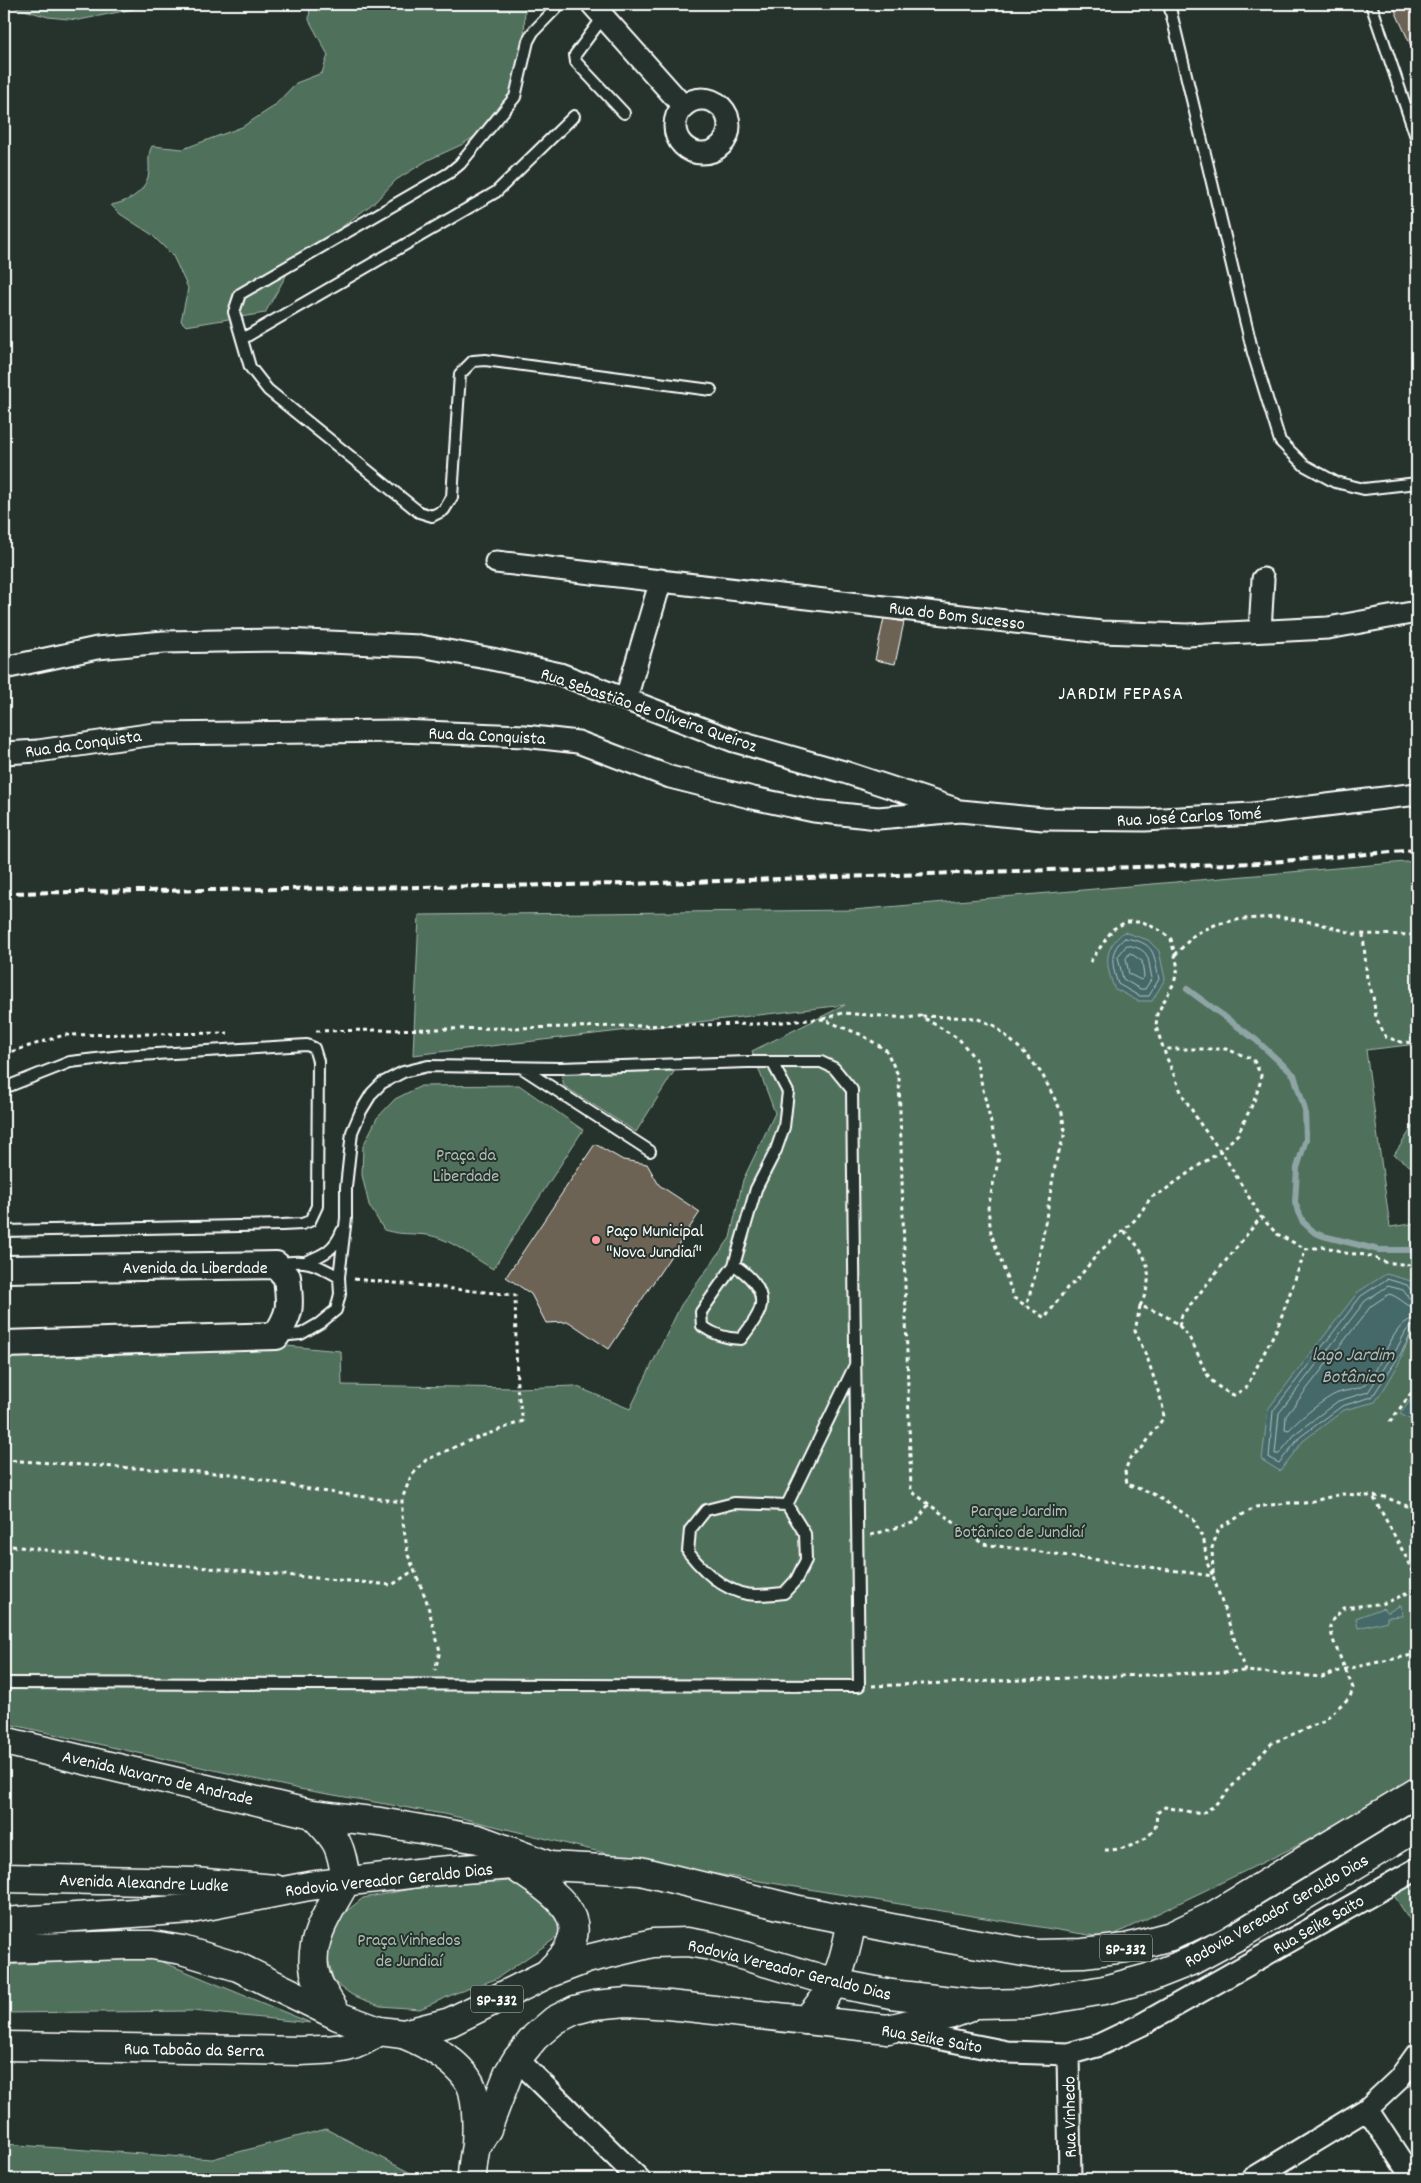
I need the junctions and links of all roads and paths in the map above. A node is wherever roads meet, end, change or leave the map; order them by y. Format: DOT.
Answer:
graph roads {
  1 [pos="560,4"];
  2 [pos="1169,4"];
  3 [pos="1371,4"];
  4 [pos="598,10"];
  5 [pos="683,106"];
  6 [pos="624,113"];
  7 [pos="1413,115"];
  8 [pos="574,116"];
  9 [pos="1417,140"];
  10 [pos="242,339"];
  11 [pos="711,390"];
  12 [pos="1417,483"];
  13 [pos="496,562"];
  14 [pos="1263,578"];
  15 [pos="661,580"];
  16 [pos="1417,612"];
  17 [pos="1260,631"];
  18 [pos="4,668"];
  19 [pos="626,698"];
  20 [pos="4,753"];
  21 [pos="1417,794"];
  22 [pos="960,811"];
  23 [pos="1363,934"];
  24 [pos="1417,935"];
  25 [pos="1175,956"];
  26 [pos="1090,962"];
  27 [pos="921,1016"];
  28 [pos="822,1019"];
  29 [pos="311,1031"];
  30 [pos="232,1032"];
  31 [pos="1417,1043"];
  32 [pos="1164,1049"];
  33 [pos="4,1054"];
  34 [pos="772,1062"];
  35 [pos="522,1067"];
  36 [pos="4,1088"];
  37 [pos="650,1151"];
  38 [pos="1220,1152"];
  39 [pos="346,1218"];
  40 [pos="1261,1218"];
  41 [pos="4,1231"];
  42 [pos="1124,1231"];
  43 [pos="1306,1249"];
  44 [pos="307,1261"];
  45 [pos="276,1265"];
  46 [pos="734,1265"];
  47 [pos="4,1269"];
  48 [pos="1417,1270"];
  49 [pos="339,1277"];
  50 [pos="1140,1306"];
  51 [pos="1026,1307"];
  52 [pos="1179,1326"];
  53 [pos="276,1336"];
  54 [pos="4,1344"];
  55 [pos="856,1362"];
  56 [pos="1417,1384"];
  57 [pos="1390,1422"];
  58 [pos="4,1460"];
  59 [pos="1373,1498"];
  60 [pos="402,1502"];
  61 [pos="929,1504"];
  62 [pos="787,1505"];
  63 [pos="1417,1510"];
  64 [pos="858,1544"];
  65 [pos="4,1545"];
  66 [pos="414,1570"];
  67 [pos="1213,1576"];
  68 [pos="1417,1583"];
  69 [pos="1417,1589"];
  70 [pos="1417,1654"];
  71 [pos="1346,1670"];
  72 [pos="1245,1671"];
  73 [pos="4,1683"];
  74 [pos="431,1685"];
  75 [pos="859,1686"];
  76 [pos="4,1741"];
  77 [pos="1417,1792"];
  78 [pos="312,1814"];
  79 [pos="1417,1827"];
  80 [pos="1105,1850"];
  81 [pos="513,1865"];
  82 [pos="549,1866"];
  83 [pos="1417,1869"];
  84 [pos="4,1878"];
  85 [pos="346,1881"];
  86 [pos="284,1890"];
  87 [pos="852,1920"];
  88 [pos="4,1922"];
  89 [pos="4,1949"];
  90 [pos="547,1974"];
  91 [pos="835,1983"];
  92 [pos="978,2004"];
  93 [pos="338,2016"];
  94 [pos="806,2020"];
  95 [pos="888,2029"];
  96 [pos="391,2033"];
  97 [pos="4,2046"];
  98 [pos="1068,2054"];
  99 [pos="1417,2054"];
  100 [pos="513,2065"];
  101 [pos="473,2089"];
  102 [pos="1368,2109"];
  103 [pos="476,2146"];
  104 [pos="472,2179"];
  105 [pos="639,2179"];
  106 [pos="1070,2179"];
  107 [pos="1252,2179"];
  108 [pos="1412,2179"];
  1 -- 10 [label="lane"];
  2 -- 12 [label="lane"];
  3 -- 7 [label="lane"];
  4 -- 5 [label="street"];
  4 -- 6 [label="lane"];
  7 -- 9 [label="lane"];
  8 -- 10 [label="lane"];
  10 -- 11 [label="lane"];
  13 -- 15 [label="street, Rua do Bom Sucesso"];
  14 -- 17 [label="street"];
  15 -- 17 [label="street, Rua do Bom Sucesso"];
  15 -- 19 [label="street"];
  16 -- 17 [label="street, Rua do Bom Sucesso"];
  18 -- 19 [label="street, Rua Sebastião de Oliveira Queiroz"];
  19 -- 22 [label="street, Rua Sebastião de Oliveira Queiroz"];
  20 -- 22 [label="street, Rua da Conquista"];
  21 -- 22 [label="street, Rua José Carlos Tomé"];
  23 -- 24 [label="path"];
  23 -- 25 [label="path"];
  23 -- 31 [label="path"];
  25 -- 26 [label="path"];
  25 -- 32 [label="path"];
  27 -- 28 [label="path"];
  27 -- 51 [label="path"];
  27 -- 51 [label="path"];
  28 -- 29 [label="path"];
  28 -- 61 [label="path"];
  30 -- 33 [label="path"];
  32 -- 38 [label="path"];
  32 -- 38 [label="path"];
  34 -- 35 [label="lane"];
  34 -- 46 [label="lane"];
  34 -- 55 [label="lane"];
  35 -- 37 [label="lane"];
  35 -- 39 [label="lane"];
  36 -- 41 [label="lane"];
  38 -- 40 [label="path"];
  38 -- 42 [label="path"];
  39 -- 44 [label="lane"];
  39 -- 49 [label="lane"];
  40 -- 43 [label="path"];
  40 -- 52 [label="path"];
  42 -- 50 [label="path"];
  42 -- 51 [label="path"];
  43 -- 48 [label="path"];
  43 -- 52 [label="path"];
  44 -- 45 [label="lane"];
  44 -- 49 [label="lane"];
  45 -- 47 [label="street, Avenida da Liberdade"];
  45 -- 53 [label="street, Avenida da Liberdade"];
  46 -- 46 [label="lane"];
  49 -- 53 [label="lane"];
  49 -- 60 [label="path"];
  50 -- 52 [label="path"];
  50 -- 67 [label="path"];
  53 -- 54 [label="street"];
  55 -- 62 [label="lane"];
  55 -- 64 [label="lane"];
  56 -- 57 [label="path"];
  58 -- 60 [label="path"];
  59 -- 63 [label="path"];
  59 -- 67 [label="path"];
  59 -- 68 [label="path"];
  60 -- 66 [label="path"];
  61 -- 64 [label="path"];
  61 -- 67 [label="path"];
  62 -- 62 [label="lane"];
  64 -- 75 [label="lane"];
  65 -- 66 [label="path"];
  66 -- 74 [label="path"];
  67 -- 72 [label="path"];
  69 -- 71 [label="path"];
  70 -- 71 [label="path"];
  71 -- 72 [label="path"];
  71 -- 80 [label="path"];
  72 -- 75 [label="path"];
  73 -- 74 [label="lane"];
  74 -- 75 [label="lane"];
  76 -- 78 [label="main road, Avenida Navarro de Andrade"];
  77 -- 87 [label="main road, Rodovia Vereador Geraldo Dias / SP-332"];
  78 -- 82 [label="main road, Avenida Navarro de Andrade"];
  78 -- 85 [label="main road"];
  79 -- 92 [label="main road, Rodovia Vereador Geraldo Dias / SP-332"];
  81 -- 82 [label="main road, Rodovia Vereador Geraldo Dias / SP-332"];
  81 -- 85 [label="main road, Rodovia Vereador Geraldo Dias / SP-332"];
  81 -- 90 [label="main road"];
  82 -- 87 [label="main road, Rodovia Vereador Geraldo Dias / SP-332"];
  83 -- 98 [label="street, Rua Seike Saito"];
  84 -- 86 [label="main road, Avenida Alexandre Ludke"];
  85 -- 86 [label="main road, Rodovia Vereador Geraldo Dias / SP-332"];
  85 -- 93 [label="main road"];
  86 -- 88 [label="main road, Rodovia Vereador Geraldo Dias / SP-332"];
  87 -- 91 [label="main road"];
  89 -- 93 [label="main road"];
  90 -- 91 [label="main road, Rodovia Vereador Geraldo Dias / SP-332"];
  90 -- 96 [label="main road, Rodovia Vereador Geraldo Dias / SP-332"];
  91 -- 92 [label="main road, Rodovia Vereador Geraldo Dias / SP-332"];
  91 -- 94 [label="main road"];
  92 -- 95 [label="main road"];
  93 -- 96 [label="main road"];
  94 -- 95 [label="main road, Rua Seike Saito"];
  94 -- 100 [label="main road, Rua Seike Saito"];
  95 -- 98 [label="street, Rua Seike Saito"];
  96 -- 97 [label="main road, Rua Taboão da Serra"];
  96 -- 101 [label="main road"];
  98 -- 106 [label="street, Rua Vinhedo"];
  99 -- 102 [label="street"];
  100 -- 101 [label="street"];
  100 -- 103 [label="main road, Rua Seike Saito"];
  100 -- 105 [label="street"];
  101 -- 103 [label="main road"];
  102 -- 107 [label="street"];
  102 -- 108 [label="street"];
  103 -- 104 [label="main road"];
}
